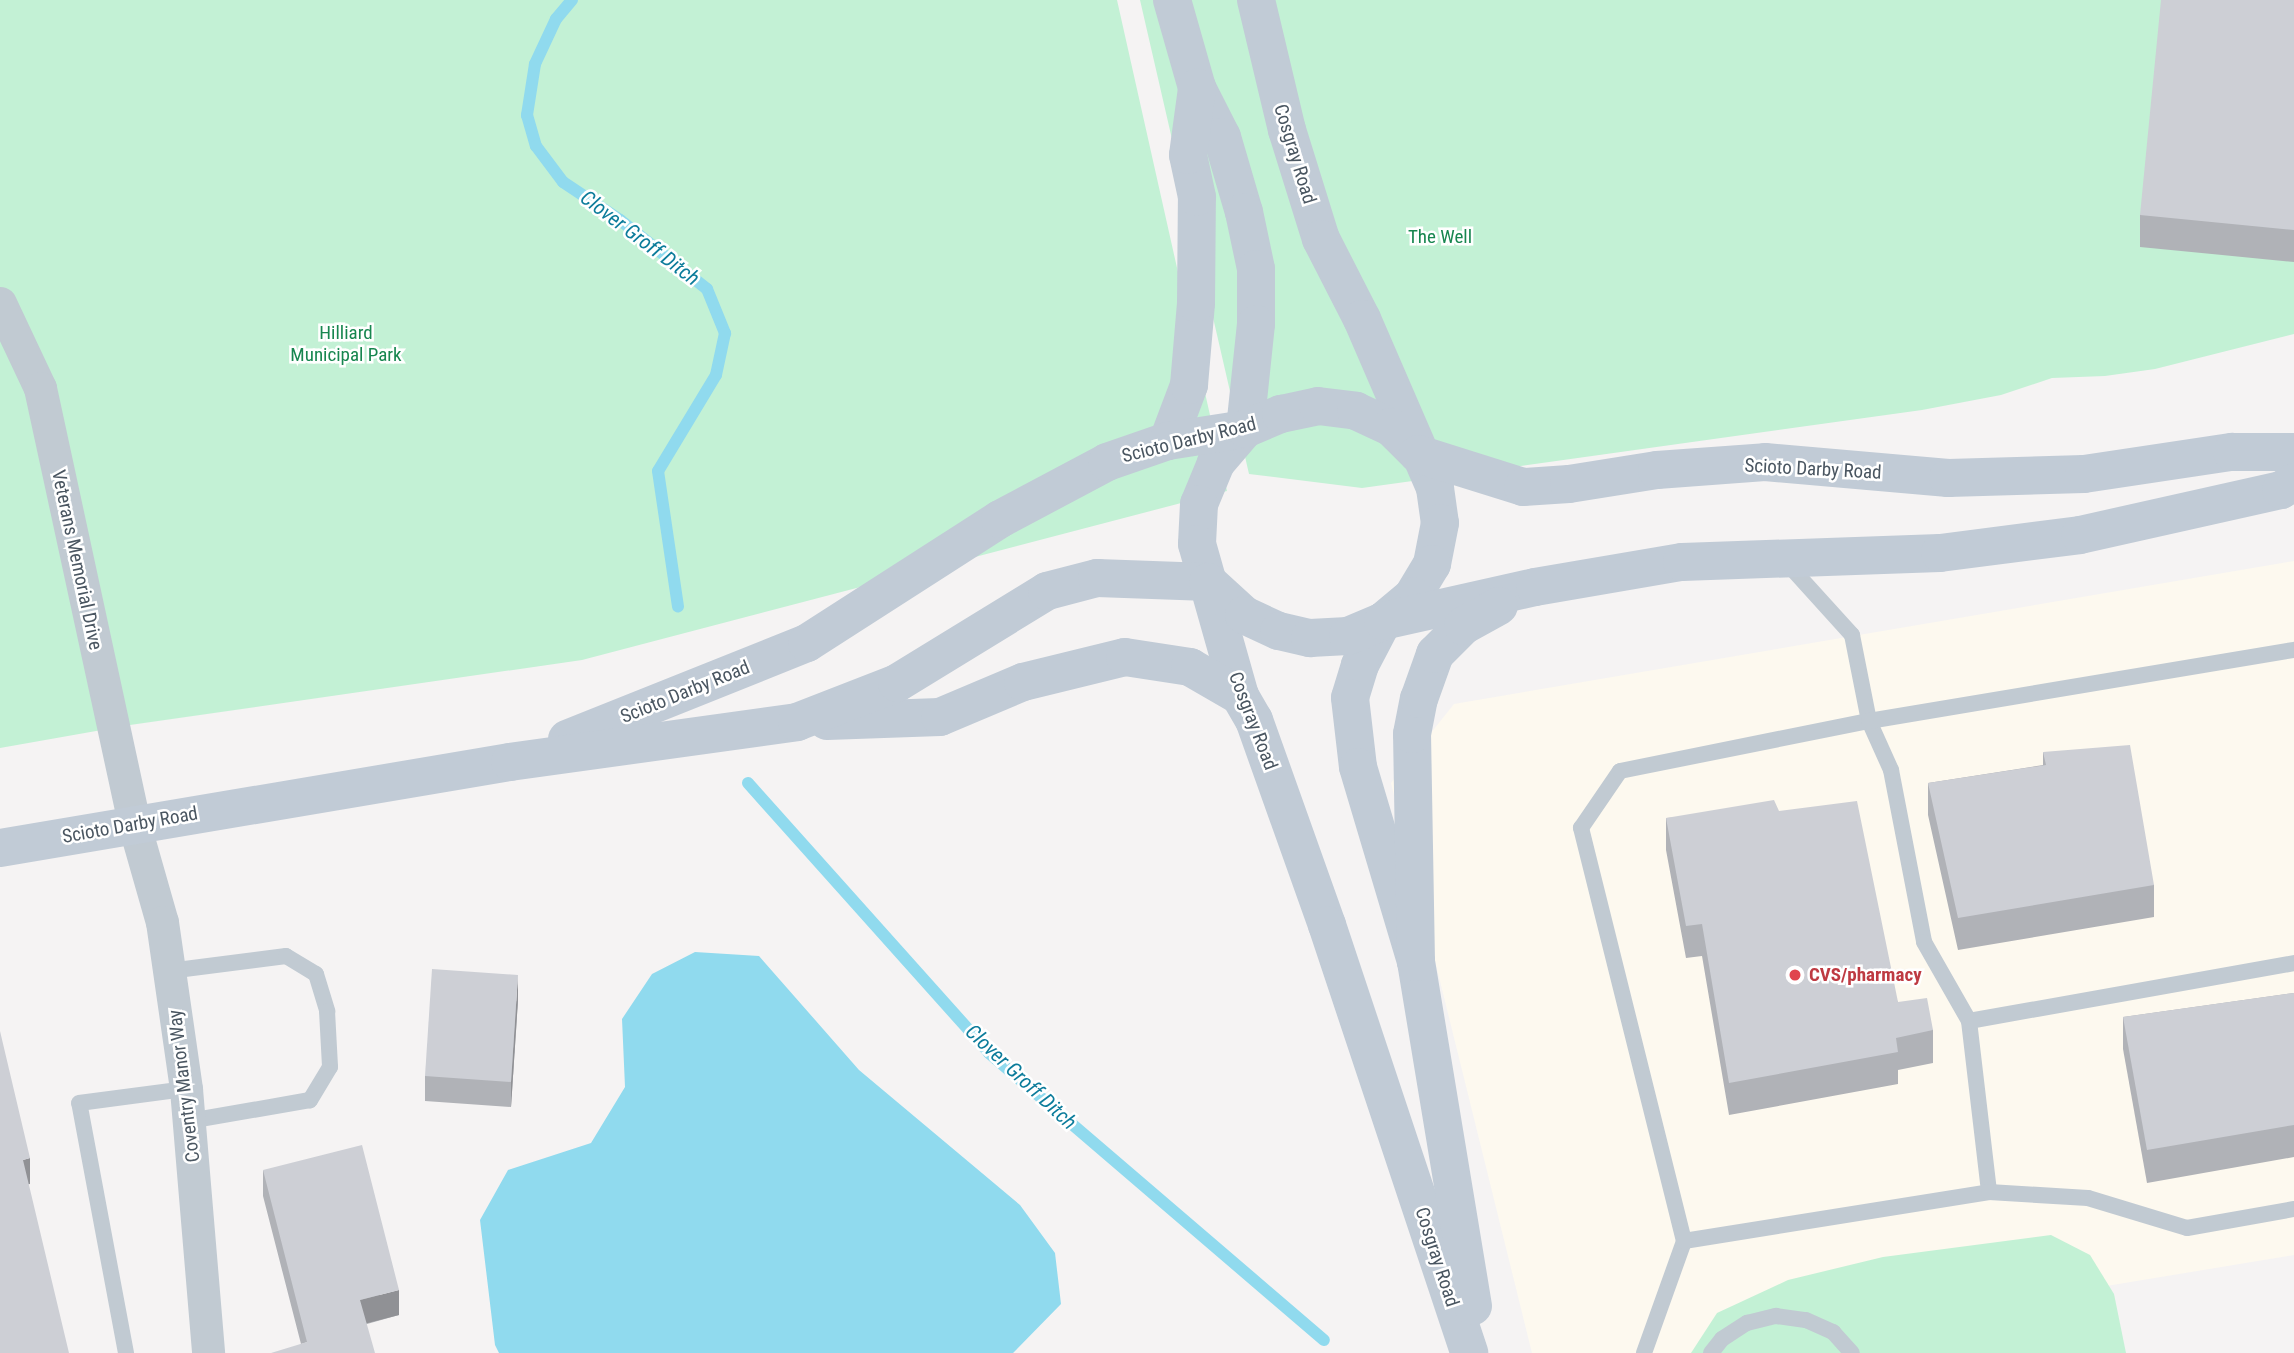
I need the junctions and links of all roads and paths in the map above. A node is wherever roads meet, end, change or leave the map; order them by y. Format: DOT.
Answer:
graph roads {
  1 [pos="1172,0"];
  2 [pos="1256,0"];
  3 [pos="1197,88"];
  4 [pos="0,303"];
  5 [pos="1245,429"];
  6 [pos="1168,442"];
  7 [pos="2294,452"];
  8 [pos="1418,454"];
  9 [pos="2294,482"];
  10 [pos="1785,560"];
  11 [pos="1208,582"];
  12 [pos="1535,587"];
  13 [pos="1384,621"];
  14 [pos="2294,650"];
  15 [pos="1241,696"];
  16 [pos="1868,721"];
  17 [pos="797,722"];
  18 [pos="510,762"];
  19 [pos="134,824"];
  20 [pos="0,848"];
  21 [pos="1416,962"];
  22 [pos="2294,963"];
  23 [pos="169,971"];
  24 [pos="1969,1021"];
  25 [pos="188,1105"];
  26 [pos="1989,1192"];
  27 [pos="2294,1209"];
  28 [pos="1684,1241"];
  29 [pos="126,1353"];
  30 [pos="208,1353"];
  31 [pos="1469,1353"];
  32 [pos="1480,1353"];
  33 [pos="1644,1353"];
  34 [pos="1711,1353"];
  35 [pos="1852,1353"];
  1 -- 3 [label="main road"];
  2 -- 8 [label="main road, Cosgray Road"];
  3 -- 5 [label="main road"];
  3 -- 6 [label="main road"];
  4 -- 19 [label="street, Veterans Memorial Drive"];
  5 -- 6 [label="main road, Scioto Darby Road"];
  5 -- 8 [label="main road, Scioto Darby Road"];
  5 -- 11 [label="main road, Cosgray Road"];
  6 -- 18 [label="main road, Scioto Darby Road"];
  7 -- 8 [label="main road, Scioto Darby Road"];
  8 -- 13 [label="main road, Cosgray Road"];
  9 -- 10 [label="main road"];
  10 -- 12 [label="main road"];
  10 -- 16 [label="lane"];
  11 -- 13 [label="main road"];
  11 -- 15 [label="main road, Cosgray Road"];
  11 -- 17 [label="main road, Scioto Darby Road"];
  12 -- 13 [label="main road"];
  12 -- 21 [label="main road, Cosgray Road"];
  13 -- 21 [label="main road, Cosgray Road"];
  14 -- 16 [label="lane"];
  15 -- 17 [label="main road, Scioto Darby Road"];
  15 -- 31 [label="main road, Cosgray Road"];
  16 -- 24 [label="lane"];
  16 -- 28 [label="lane"];
  17 -- 18 [label="main road, Scioto Darby Road"];
  18 -- 19 [label="main road, Scioto Darby Road"];
  19 -- 20 [label="main road, Scioto Darby Road"];
  19 -- 23 [label="street, Coventry Manor Way"];
  21 -- 32 [label="main road, Cosgray Road"];
  22 -- 24 [label="lane"];
  23 -- 25 [label="street, Coventry Manor Way"];
  23 -- 25 [label="lane"];
  24 -- 26 [label="lane"];
  25 -- 29 [label="lane"];
  25 -- 30 [label="street, Coventry Manor Way"];
  26 -- 27 [label="lane"];
  26 -- 28 [label="lane"];
  28 -- 33 [label="lane"];
  34 -- 35 [label="lane"];
}
